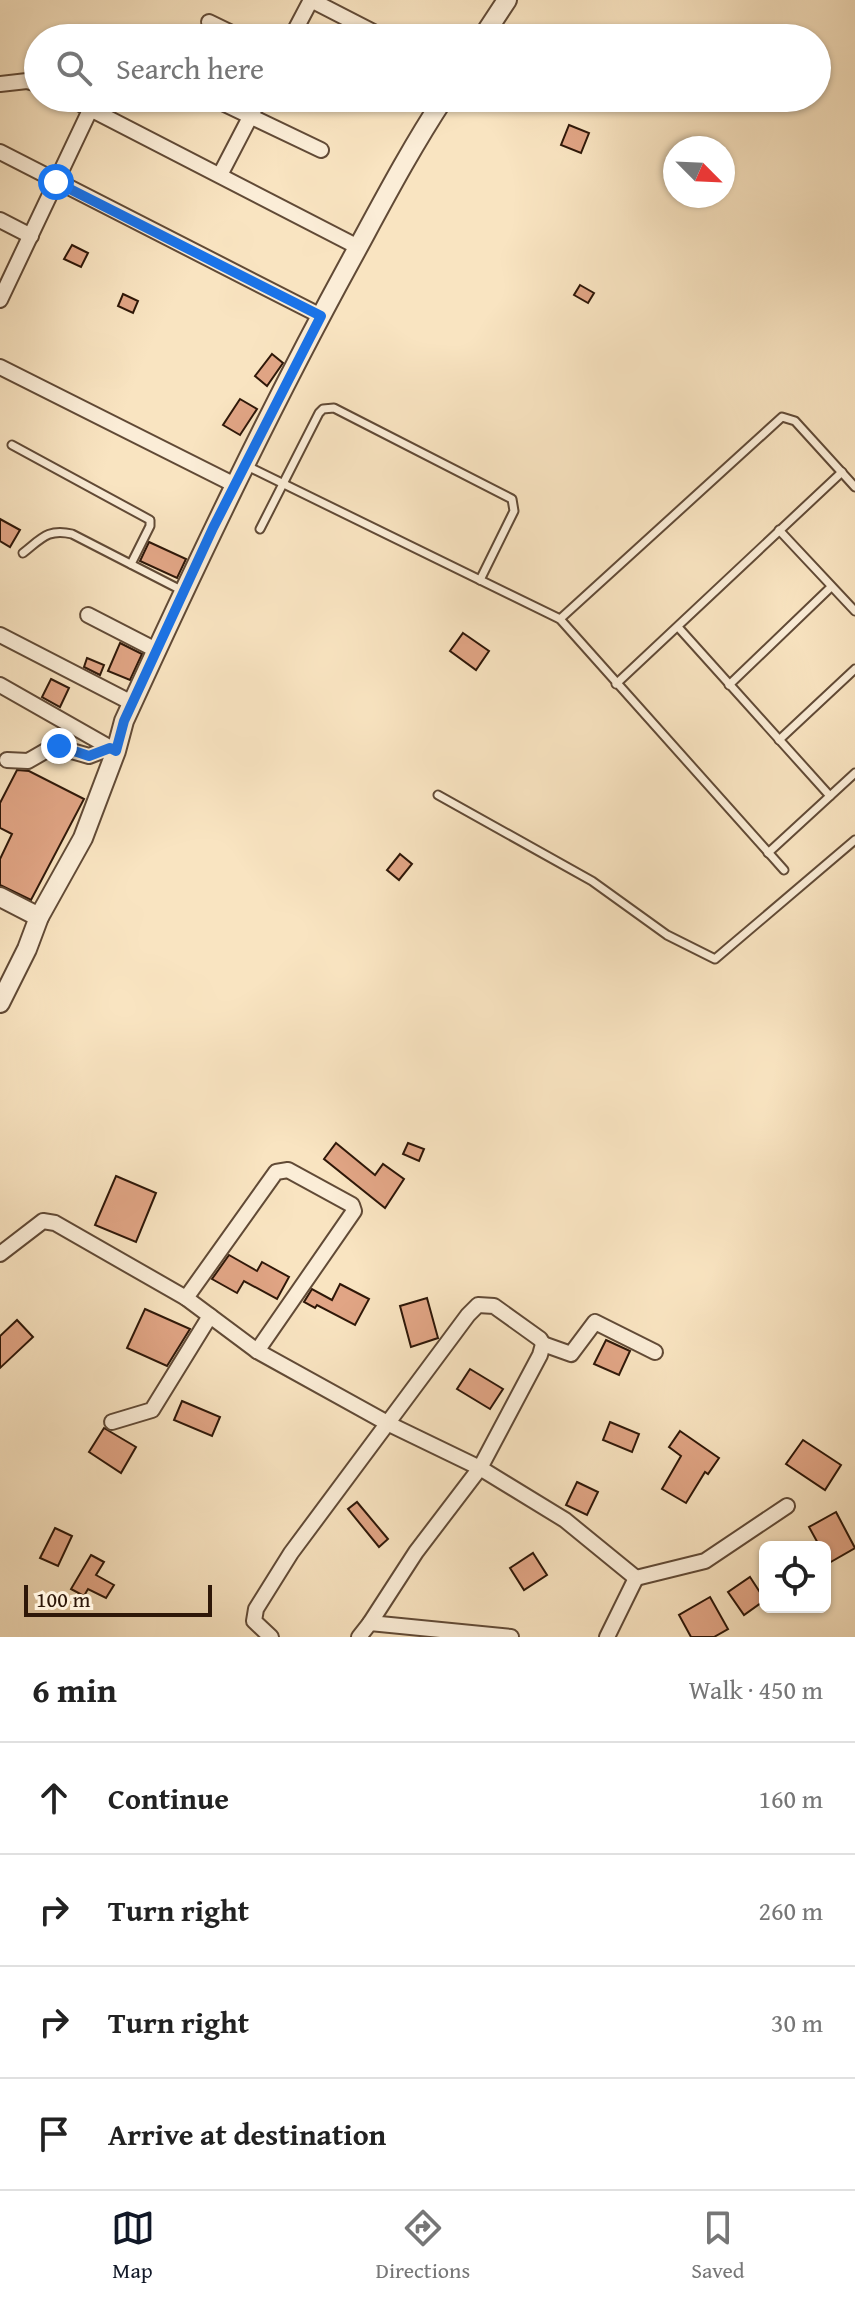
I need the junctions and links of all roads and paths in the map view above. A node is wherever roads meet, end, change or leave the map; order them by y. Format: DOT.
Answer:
graph roads {
  1 [pos="311,0"];
  2 [pos="507,0"];
  3 [pos="209,22"];
  4 [pos="213,24"];
  5 [pos="298,24"];
  6 [pos="358,24"];
  7 [pos="491,24"];
  8 [pos="24,81"];
  9 [pos="0,84"];
  10 [pos="89,112"];
  11 [pos="99,112"];
  12 [pos="241,112"];
  13 [pos="253,112"];
  14 [pos="435,112"];
  15 [pos="251,117"];
  16 [pos="321,150"];
  17 [pos="0,152"];
  18 [pos="220,175"];
  19 [pos="56,182"];
  20 [pos="0,220"];
  21 [pos="31,236"];
  22 [pos="358,247"];
  23 [pos="1,294"];
  24 [pos="321,316"];
  25 [pos="0,367"];
  26 [pos="12,445"];
  27 [pos="245,465"];
  28 [pos="842,472"];
  29 [pos="284,484"];
  30 [pos="235,485"];
  31 [pos="855,487"];
  32 [pos="260,529"];
  33 [pos="779,530"];
  34 [pos="23,553"];
  35 [pos="131,564"];
  36 [pos="480,580"];
  37 [pos="831,587"];
  38 [pos="183,592"];
  39 [pos="855,611"];
  40 [pos="88,615"];
  41 [pos="560,619"];
  42 [pos="678,627"];
  43 [pos="0,635"];
  44 [pos="156,650"];
  45 [pos="855,669"];
  46 [pos="616,684"];
  47 [pos="0,685"];
  48 [pos="729,685"];
  49 [pos="132,703"];
  50 [pos="779,740"];
  51 [pos="113,749"];
  52 [pos="7,760"];
  53 [pos="855,773"];
  54 [pos="438,795"];
  55 [pos="830,796"];
  56 [pos="855,840"];
  57 [pos="768,853"];
  58 [pos="784,870"];
  59 [pos="0,897"];
  60 [pos="39,917"];
  61 [pos="0,1003"];
  62 [pos="0,1254"];
  63 [pos="186,1298"];
  64 [pos="210,1316"];
  65 [pos="543,1344"];
  66 [pos="257,1351"];
  67 [pos="655,1352"];
  68 [pos="112,1422"];
  69 [pos="389,1424"];
  70 [pos="480,1468"];
  71 [pos="787,1506"];
  72 [pos="636,1578"];
  73 [pos="370,1623"];
  74 [pos="271,1637"];
  75 [pos="359,1637"];
  76 [pos="511,1637"];
  77 [pos="607,1637"];
  1 -- 5 [label="street"];
  1 -- 6 [label="street"];
  2 -- 7 [label="street"];
  3 -- 4 [label="street"];
  8 -- 9 [label="street"];
  10 -- 19 [label="street"];
  11 -- 18 [label="street"];
  12 -- 15 [label="street"];
  13 -- 15 [label="street"];
  14 -- 22 [label="street"];
  15 -- 16 [label="street"];
  15 -- 18 [label="street"];
  17 -- 19 [label="street"];
  18 -- 22 [label="street"];
  19 -- 21 [label="street"];
  19 -- 24 [label="street"];
  20 -- 21 [label="street"];
  21 -- 23 [label="street"];
  22 -- 24 [label="street"];
  24 -- 27 [label="street"];
  25 -- 30 [label="street"];
  26 -- 35 [label="lane"];
  27 -- 29 [label="lane"];
  27 -- 30 [label="street"];
  28 -- 31 [label="lane"];
  28 -- 33 [label="lane"];
  28 -- 41 [label="lane"];
  29 -- 32 [label="lane"];
  29 -- 36 [label="lane"];
  29 -- 36 [label="lane"];
  30 -- 38 [label="street"];
  33 -- 37 [label="lane"];
  33 -- 42 [label="lane"];
  34 -- 35 [label="lane"];
  35 -- 38 [label="lane"];
  36 -- 41 [label="lane"];
  37 -- 39 [label="lane"];
  37 -- 48 [label="lane"];
  38 -- 44 [label="street"];
  40 -- 44 [label="street"];
  41 -- 46 [label="lane"];
  42 -- 46 [label="lane"];
  42 -- 48 [label="lane"];
  43 -- 49 [label="street"];
  44 -- 49 [label="street"];
  45 -- 50 [label="lane"];
  46 -- 57 [label="lane"];
  47 -- 51 [label="street"];
  48 -- 50 [label="lane"];
  49 -- 51 [label="street"];
  50 -- 55 [label="lane"];
  51 -- 52 [label="street"];
  51 -- 60 [label="street"];
  53 -- 55 [label="lane"];
  54 -- 56 [label="lane"];
  55 -- 57 [label="lane"];
  57 -- 58 [label="lane"];
  59 -- 60 [label="street"];
  60 -- 61 [label="street"];
  62 -- 63 [label="street"];
  63 -- 64 [label="street"];
  63 -- 66 [label="street"];
  64 -- 66 [label="street"];
  64 -- 68 [label="street"];
  65 -- 67 [label="street"];
  65 -- 69 [label="street"];
  65 -- 70 [label="street"];
  66 -- 69 [label="street"];
  69 -- 70 [label="street"];
  69 -- 74 [label="street"];
  70 -- 72 [label="street"];
  70 -- 73 [label="street"];
  71 -- 72 [label="street"];
  72 -- 77 [label="street"];
  73 -- 75 [label="street"];
  73 -- 76 [label="street"];
}
